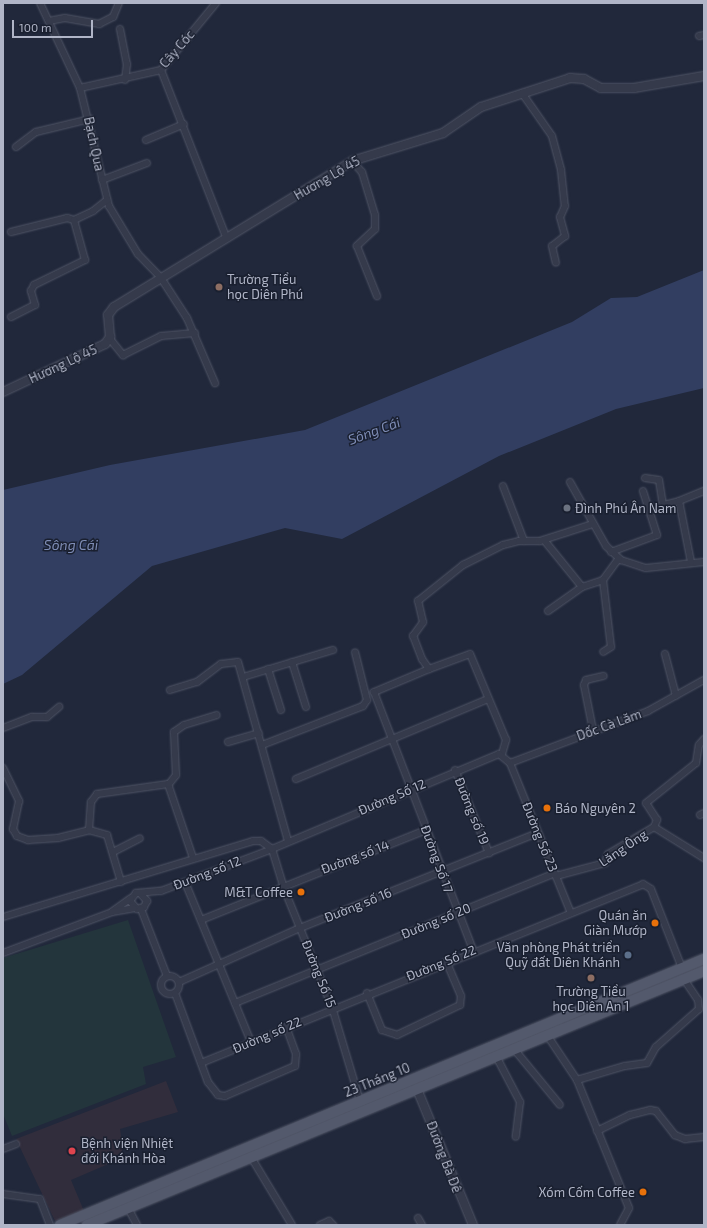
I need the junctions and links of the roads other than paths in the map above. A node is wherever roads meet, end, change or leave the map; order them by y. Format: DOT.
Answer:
graph roads {
  1 [pos="40,3"];
  2 [pos="119,3"];
  3 [pos="216,3"];
  4 [pos="49,21"];
  5 [pos="120,29"];
  6 [pos="161,70"];
  7 [pos="704,76"];
  8 [pos="125,80"];
  9 [pos="80,88"];
  10 [pos="522,93"];
  11 [pos="90,119"];
  12 [pos="184,124"];
  13 [pos="146,140"];
  14 [pos="16,147"];
  15 [pos="352,161"];
  16 [pos="147,163"];
  17 [pos="102,180"];
  18 [pos="107,200"];
  19 [pos="74,220"];
  20 [pos="11,232"];
  21 [pos="227,239"];
  22 [pos="556,264"];
  23 [pos="160,278"];
  24 [pos="377,296"];
  25 [pos="11,317"];
  26 [pos="195,333"];
  27 [pos="110,339"];
  28 [pos="215,383"];
  29 [pos="3,392"];
  30 [pos="645,478"];
  31 [pos="570,482"];
  32 [pos="503,486"];
  33 [pos="642,491"];
  34 [pos="704,491"];
  35 [pos="679,501"];
  36 [pos="663,504"];
  37 [pos="648,509"];
  38 [pos="593,524"];
  39 [pos="544,540"];
  40 [pos="524,541"];
  41 [pos="611,552"];
  42 [pos="619,558"];
  43 [pos="691,562"];
  44 [pos="704,562"];
  45 [pos="603,580"];
  46 [pos="582,587"];
  47 [pos="548,611"];
  48 [pos="333,650"];
  49 [pos="355,652"];
  50 [pos="603,652"];
  51 [pos="664,654"];
  52 [pos="292,662"];
  53 [pos="268,669"];
  54 [pos="429,669"];
  55 [pos="604,676"];
  56 [pos="243,677"];
  57 [pos="704,680"];
  58 [pos="170,690"];
  59 [pos="676,696"];
  60 [pos="488,699"];
  61 [pos="59,707"];
  62 [pos="306,707"];
  63 [pos="281,710"];
  64 [pos="217,715"];
  65 [pos="3,728"];
  66 [pos="593,730"];
  67 [pos="259,733"];
  68 [pos="704,739"];
  69 [pos="392,740"];
  70 [pos="228,742"];
  71 [pos="262,745"];
  72 [pos="502,754"];
  73 [pos="510,763"];
  74 [pos="3,768"];
  75 [pos="455,770"];
  76 [pos="296,779"];
  77 [pos="169,784"];
  78 [pos="411,790"];
  79 [pos="654,827"];
  80 [pos="89,830"];
  81 [pos="426,830"];
  82 [pos="538,833"];
  83 [pos="140,838"];
  84 [pos="288,841"];
  85 [pos="272,849"];
  86 [pos="112,852"];
  87 [pos="489,853"];
  88 [pos="193,858"];
  89 [pos="704,858"];
  90 [pos="440,872"];
  91 [pos="555,875"];
  92 [pos="121,882"];
  93 [pos="185,882"];
  94 [pos="283,886"];
  95 [pos="161,891"];
  96 [pos="140,893"];
  97 [pos="131,898"];
  98 [pos="146,904"];
  99 [pos="134,908"];
  100 [pos="141,909"];
  101 [pos="570,911"];
  102 [pos="112,912"];
  103 [pos="457,912"];
  104 [pos="3,916"];
  105 [pos="201,920"];
  106 [pos="300,928"];
  107 [pos="473,950"];
  108 [pos="3,953"];
  109 [pos="704,960"];
  110 [pos="446,961"];
  111 [pos="316,968"];
  112 [pos="682,968"];
  113 [pos="704,971"];
  114 [pos="167,976"];
  115 [pos="684,980"];
  116 [pos="179,982"];
  117 [pos="175,993"];
  118 [pos="368,993"];
  119 [pos="235,1003"];
  120 [pos="332,1007"];
  121 [pos="286,1027"];
  122 [pos="547,1035"];
  123 [pos="251,1042"];
  124 [pos="514,1049"];
  125 [pos="496,1056"];
  126 [pos="201,1063"];
  127 [pos="576,1080"];
  128 [pos="417,1089"];
  129 [pos="360,1102"];
  130 [pos="560,1106"];
  131 [pos="597,1131"];
  132 [pos="516,1137"];
  133 [pos="704,1137"];
  134 [pos="16,1144"];
  135 [pos="3,1149"];
  136 [pos="251,1157"];
  137 [pos="3,1194"];
  138 [pos="128,1208"];
  139 [pos="418,1218"];
  140 [pos="50,1225"];
  141 [pos="60,1225"];
  142 [pos="87,1225"];
  143 [pos="137,1225"];
  144 [pos="292,1225"];
  145 [pos="320,1225"];
  146 [pos="332,1225"];
  147 [pos="422,1225"];
  148 [pos="473,1225"];
  149 [pos="620,1225"];
  1 -- 4 [label="street, Bạch Qua"];
  2 -- 4 [label="street"];
  3 -- 6 [label="street, Cây Cóc"];
  4 -- 9 [label="street, Bạch Qua"];
  5 -- 8 [label="street"];
  6 -- 8 [label="street, Cây Cóc"];
  6 -- 12 [label="street"];
  7 -- 10 [label="street, Hương Lộ 45"];
  8 -- 9 [label="street, Cây Cóc"];
  9 -- 11 [label="street, Bạch Qua"];
  10 -- 15 [label="street, Hương Lộ 45"];
  10 -- 22 [label="street"];
  11 -- 14 [label="street"];
  11 -- 17 [label="street, Bạch Qua"];
  12 -- 13 [label="street"];
  12 -- 21 [label="street"];
  15 -- 21 [label="street, Hương Lộ 45"];
  15 -- 24 [label="street"];
  16 -- 17 [label="street"];
  17 -- 18 [label="street, Bạch Qua"];
  18 -- 19 [label="street"];
  18 -- 23 [label="street, Bạch Qua"];
  19 -- 20 [label="street"];
  19 -- 25 [label="street"];
  21 -- 23 [label="street, Hương Lộ 45"];
  23 -- 26 [label="street, Bạch Qua"];
  23 -- 27 [label="street, Hương Lộ 45"];
  26 -- 27 [label="street"];
  26 -- 28 [label="street, Bạch Qua"];
  27 -- 29 [label="street, Hương Lộ 45"];
  30 -- 36 [label="street"];
  31 -- 38 [label="street"];
  32 -- 40 [label="street"];
  33 -- 37 [label="street"];
  34 -- 35 [label="street"];
  35 -- 36 [label="street"];
  35 -- 43 [label="street"];
  36 -- 37 [label="street"];
  37 -- 41 [label="street"];
  38 -- 39 [label="street"];
  38 -- 41 [label="street"];
  39 -- 40 [label="street"];
  39 -- 46 [label="street"];
  40 -- 54 [label="street"];
  41 -- 42 [label="street"];
  42 -- 43 [label="street"];
  42 -- 45 [label="street"];
  43 -- 44 [label="street"];
  45 -- 46 [label="street"];
  45 -- 50 [label="street"];
  46 -- 47 [label="street"];
  48 -- 52 [label="street"];
  49 -- 71 [label="street"];
  51 -- 59 [label="street"];
  52 -- 53 [label="street"];
  52 -- 62 [label="street"];
  53 -- 56 [label="street"];
  53 -- 63 [label="street"];
  54 -- 60 [label="street"];
  54 -- 69 [label="street, Đường Số 17"];
  55 -- 66 [label="street"];
  56 -- 58 [label="street"];
  56 -- 67 [label="street"];
  57 -- 59 [label="street, Dốc Cà Lăm"];
  59 -- 66 [label="street, Dốc Cà Lăm"];
  60 -- 69 [label="street"];
  60 -- 72 [label="street"];
  61 -- 65 [label="street"];
  64 -- 77 [label="street"];
  66 -- 73 [label="street, Dốc Cà Lăm"];
  67 -- 70 [label="street"];
  67 -- 71 [label="street"];
  68 -- 79 [label="street"];
  69 -- 76 [label="street"];
  69 -- 78 [label="street, Đường Số 17"];
  71 -- 84 [label="street"];
  72 -- 73 [label="street"];
  72 -- 75 [label="street, Đường Số 12"];
  73 -- 82 [label="street, Đường Số 23"];
  74 -- 80 [label="street"];
  75 -- 78 [label="street, Đường Số 12"];
  75 -- 87 [label="street, Đường số 19"];
  77 -- 80 [label="street"];
  77 -- 88 [label="street"];
  78 -- 81 [label="street, Đường Số 17"];
  78 -- 84 [label="street, Đường Số 12"];
  79 -- 89 [label="street, Lăng Ông"];
  79 -- 91 [label="street, Lăng Ông"];
  80 -- 86 [label="street"];
  81 -- 90 [label="street, Đường Số 17"];
  81 -- 94 [label="street, Đường số 14"];
  82 -- 87 [label="street, Đường số 16"];
  82 -- 91 [label="street, Đường Số 23"];
  83 -- 86 [label="street"];
  84 -- 85 [label="street, Đường Số 12"];
  85 -- 88 [label="street"];
  85 -- 93 [label="street, Đường số 12"];
  85 -- 94 [label="street, Đường Số 15"];
  86 -- 92 [label="street"];
  87 -- 90 [label="street, Đường số 16"];
  88 -- 92 [label="street"];
  90 -- 103 [label="street, Đường Số 17"];
  90 -- 106 [label="street, Đường số 16"];
  91 -- 101 [label="street, Đường Số 23"];
  91 -- 103 [label="street, Đường số 20"];
  92 -- 104 [label="street"];
  93 -- 95 [label="street, Đường số 12"];
  93 -- 105 [label="street"];
  94 -- 105 [label="street, Đường số 14"];
  94 -- 106 [label="street, Đường Số 15"];
  95 -- 96 [label="street, Đường số 12"];
  95 -- 98 [label="street"];
  96 -- 97 [label="street"];
  96 -- 98 [label="street"];
  97 -- 99 [label="street"];
  97 -- 102 [label="street"];
  98 -- 100 [label="street"];
  99 -- 100 [label="street"];
  99 -- 102 [label="street"];
  100 -- 114 [label="street"];
  101 -- 107 [label="street, Đường Số 22"];
  101 -- 112 [label="street, Đường Số 22"];
  102 -- 108 [label="street"];
  103 -- 107 [label="street, Đường Số 17"];
  103 -- 111 [label="street, Đường số 20"];
  105 -- 119 [label="street"];
  106 -- 111 [label="street, Đường Số 15"];
  106 -- 116 [label="street, Đường số 16"];
  107 -- 110 [label="street, Đường Số 22"];
  109 -- 112 [label="main road, 23 Tháng 10"];
  110 -- 118 [label="street, Đường Số 22"];
  110 -- 118 [label="street, Đường số 22"];
  111 -- 119 [label="street, Đường số 20"];
  111 -- 120 [label="street, Đường Số 15"];
  112 -- 129 [label="main road, 23 Tháng 10"];
  113 -- 115 [label="main road, 23 Tháng 10"];
  114 -- 116 [label="street"];
  114 -- 117 [label="street"];
  115 -- 122 [label="main road, 23 Tháng 10"];
  115 -- 127 [label="street"];
  116 -- 117 [label="street"];
  117 -- 126 [label="street"];
  118 -- 120 [label="street, Đường Số 22"];
  119 -- 123 [label="street"];
  120 -- 121 [label="street, Đường số 22"];
  120 -- 129 [label="street, Đường Số 15"];
  121 -- 123 [label="street, Đường số 22"];
  121 -- 126 [label="street"];
  122 -- 124 [label="main road, 23 Tháng 10"];
  122 -- 127 [label="street"];
  123 -- 126 [label="street, Đường số 22"];
  124 -- 125 [label="main road, 23 Tháng 10"];
  124 -- 130 [label="street"];
  125 -- 128 [label="main road, 23 Tháng 10"];
  125 -- 132 [label="street"];
  127 -- 131 [label="street"];
  128 -- 136 [label="main road, 23 Tháng 10"];
  128 -- 148 [label="street, Đường Bà Đê"];
  129 -- 141 [label="main road, 23 Tháng 10"];
  131 -- 133 [label="street"];
  131 -- 149 [label="street"];
  134 -- 135 [label="street"];
  136 -- 138 [label="main road, 23 Tháng 10"];
  136 -- 144 [label="street"];
  137 -- 140 [label="street"];
  138 -- 142 [label="main road, 23 Tháng 10"];
  138 -- 143 [label="street"];
  139 -- 147 [label="street"];
  145 -- 146 [label="street"];
}
